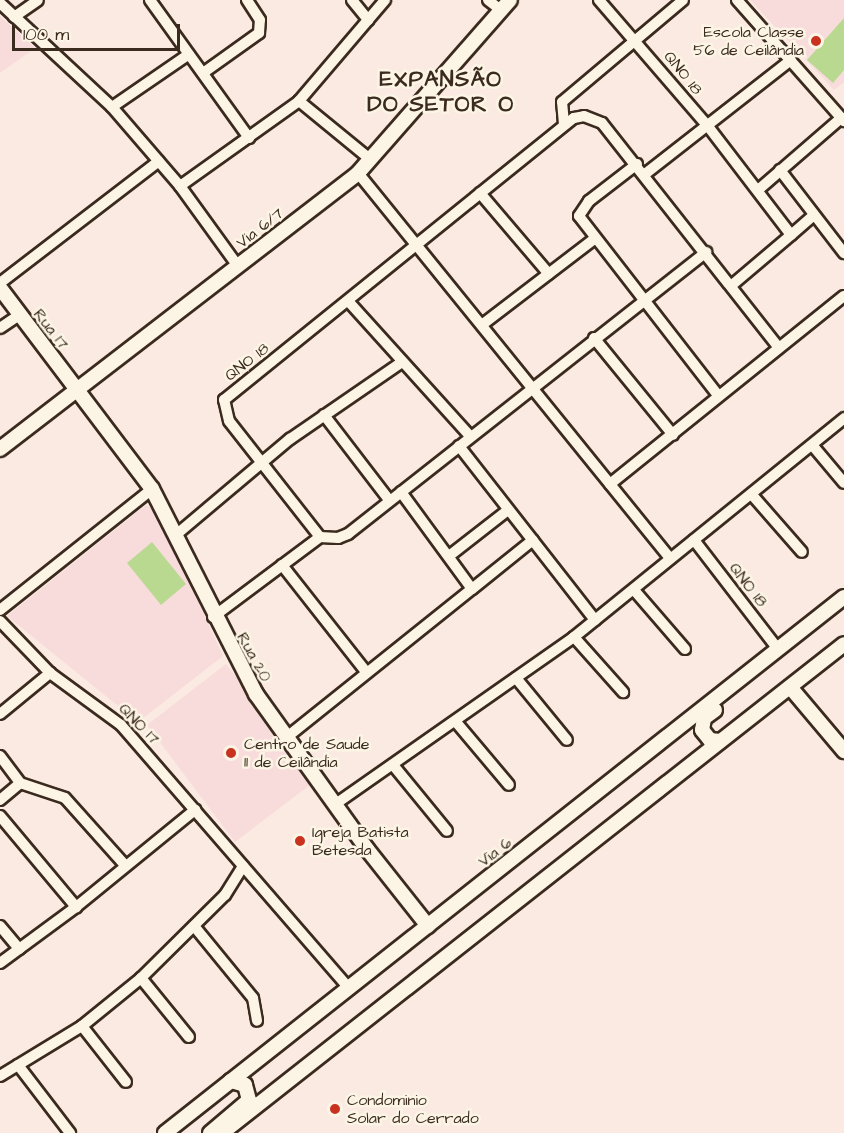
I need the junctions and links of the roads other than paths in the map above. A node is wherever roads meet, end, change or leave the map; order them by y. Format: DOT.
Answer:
graph roads {
  1 [pos="38,0"];
  2 [pos="150,0"];
  3 [pos="352,0"];
  4 [pos="385,0"];
  5 [pos="488,0"];
  6 [pos="599,0"];
  7 [pos="683,0"];
  8 [pos="737,0"];
  9 [pos="249,1"];
  10 [pos="0,3"];
  11 [pos="506,5"];
  12 [pos="14,16"];
  13 [pos="368,20"];
  14 [pos="636,39"];
  15 [pos="189,54"];
  16 [pos="791,60"];
  17 [pos="203,73"];
  18 [pos="299,101"];
  19 [pos="112,107"];
  20 [pos="843,119"];
  21 [pos="564,124"];
  22 [pos="707,125"];
  23 [pos="249,138"];
  24 [pos="371,160"];
  25 [pos="159,161"];
  26 [pos="637,164"];
  27 [pos="780,170"];
  28 [pos="358,173"];
  29 [pos="645,174"];
  30 [pos="180,186"];
  31 [pos="758,190"];
  32 [pos="480,193"];
  33 [pos="814,215"];
  34 [pos="791,235"];
  35 [pos="594,239"];
  36 [pos="416,246"];
  37 [pos="706,252"];
  38 [pos="844,253"];
  39 [pos="238,266"];
  40 [pos="549,274"];
  41 [pos="0,283"];
  42 [pos="732,285"];
  43 [pos="0,288"];
  44 [pos="844,296"];
  45 [pos="642,300"];
  46 [pos="349,302"];
  47 [pos="19,315"];
  48 [pos="483,324"];
  49 [pos="0,328"];
  50 [pos="594,338"];
  51 [pos="778,347"];
  52 [pos="402,362"];
  53 [pos="533,386"];
  54 [pos="77,389"];
  55 [pos="718,395"];
  56 [pos="324,415"];
  57 [pos="844,418"];
  58 [pos="673,435"];
  59 [pos="470,436"];
  60 [pos="459,446"];
  61 [pos="813,446"];
  62 [pos="0,449"];
  63 [pos="259,464"];
  64 [pos="844,483"];
  65 [pos="610,484"];
  66 [pos="152,489"];
  67 [pos="401,492"];
  68 [pos="753,496"];
  69 [pos="390,501"];
  70 [pos="508,510"];
  71 [pos="177,534"];
  72 [pos="320,537"];
  73 [pos="533,540"];
  74 [pos="694,540"];
  75 [pos="802,552"];
  76 [pos="449,556"];
  77 [pos="670,558"];
  78 [pos="282,565"];
  79 [pos="472,589"];
  80 [pos="634,590"];
  81 [pos="844,597"];
  82 [pos="0,610"];
  83 [pos="213,617"];
  84 [pos="595,620"];
  85 [pos="0,621"];
  86 [pos="795,635"];
  87 [pos="574,637"];
  88 [pos="844,644"];
  89 [pos="685,649"];
  90 [pos="778,649"];
  91 [pos="50,673"];
  92 [pos="367,673"];
  93 [pos="516,678"];
  94 [pos="790,687"];
  95 [pos="622,692"];
  96 [pos="0,714"];
  97 [pos="456,722"];
  98 [pos="287,737"];
  99 [pos="567,740"];
  100 [pos="720,741"];
  101 [pos="844,751"];
  102 [pos="0,756"];
  103 [pos="393,765"];
  104 [pos="20,783"];
  105 [pos="509,785"];
  106 [pos="0,800"];
  107 [pos="337,803"];
  108 [pos="195,810"];
  109 [pos="0,816"];
  110 [pos="447,831"];
  111 [pos="125,865"];
  112 [pos="243,866"];
  113 [pos="76,907"];
  114 [pos="0,926"];
  115 [pos="194,926"];
  116 [pos="428,926"];
  117 [pos="19,950"];
  118 [pos="0,963"];
  119 [pos="141,978"];
  120 [pos="349,988"];
  121 [pos="257,1022"];
  122 [pos="81,1026"];
  123 [pos="189,1036"];
  124 [pos="18,1065"];
  125 [pos="0,1076"];
  126 [pos="231,1081"];
  127 [pos="126,1082"];
  128 [pos="70,1133"];
  129 [pos="165,1133"];
  130 [pos="210,1133"];
  131 [pos="222,1133"];
  1 -- 12 [label="street"];
  2 -- 15 [label="street"];
  3 -- 13 [label="street"];
  4 -- 13 [label="street"];
  5 -- 11 [label="street"];
  6 -- 14 [label="street, QNO 18"];
  7 -- 14 [label="street"];
  8 -- 16 [label="street"];
  9 -- 17 [label="street"];
  10 -- 12 [label="street"];
  11 -- 24 [label="main road, Via 6/7"];
  12 -- 19 [label="street"];
  13 -- 18 [label="street"];
  14 -- 21 [label="street"];
  14 -- 22 [label="street, QNO 18"];
  15 -- 17 [label="street"];
  15 -- 19 [label="street"];
  16 -- 20 [label="street"];
  16 -- 22 [label="street"];
  17 -- 23 [label="street"];
  18 -- 23 [label="street"];
  18 -- 24 [label="street"];
  19 -- 25 [label="street"];
  20 -- 27 [label="street"];
  21 -- 26 [label="street, QNO 18"];
  21 -- 32 [label="street, QNO 18"];
  22 -- 29 [label="street"];
  22 -- 31 [label="street, QNO 18"];
  23 -- 30 [label="street"];
  24 -- 28 [label="main road, Via 6/7"];
  25 -- 30 [label="street"];
  25 -- 41 [label="street"];
  26 -- 29 [label="street, QNO 18"];
  26 -- 35 [label="street"];
  27 -- 31 [label="street"];
  27 -- 33 [label="street"];
  28 -- 36 [label="street"];
  28 -- 39 [label="main road, Via 6/7"];
  29 -- 37 [label="street, QNO 18"];
  30 -- 39 [label="street"];
  31 -- 34 [label="street, QNO 18"];
  32 -- 36 [label="street, QNO 18"];
  32 -- 40 [label="street"];
  33 -- 34 [label="street"];
  33 -- 38 [label="street"];
  34 -- 42 [label="street"];
  35 -- 40 [label="street"];
  35 -- 45 [label="street"];
  36 -- 46 [label="street, QNO 18"];
  36 -- 48 [label="street"];
  37 -- 42 [label="street, QNO 18"];
  37 -- 45 [label="street"];
  39 -- 54 [label="main road, Via 6/7"];
  40 -- 48 [label="street"];
  42 -- 51 [label="street, QNO 18"];
  43 -- 47 [label="main road, Rua 17"];
  44 -- 51 [label="street"];
  45 -- 50 [label="street"];
  45 -- 55 [label="street"];
  46 -- 52 [label="street"];
  46 -- 63 [label="street, QNO 18"];
  47 -- 49 [label="street"];
  47 -- 54 [label="main road, Rua 17"];
  48 -- 53 [label="street"];
  50 -- 53 [label="street"];
  50 -- 58 [label="street"];
  51 -- 55 [label="street"];
  52 -- 56 [label="street"];
  52 -- 59 [label="street"];
  53 -- 59 [label="street"];
  53 -- 65 [label="street"];
  54 -- 62 [label="main road, Via 6/7"];
  54 -- 66 [label="main road, Rua 20"];
  55 -- 58 [label="street"];
  56 -- 63 [label="street"];
  56 -- 69 [label="street"];
  57 -- 61 [label="street"];
  58 -- 65 [label="street"];
  59 -- 60 [label="street"];
  60 -- 67 [label="street"];
  60 -- 70 [label="street"];
  61 -- 64 [label="street"];
  61 -- 68 [label="street"];
  63 -- 71 [label="street"];
  63 -- 72 [label="street, QNO 18"];
  65 -- 77 [label="street"];
  66 -- 71 [label="main road, Rua 20"];
  66 -- 82 [label="street"];
  67 -- 69 [label="street"];
  67 -- 76 [label="street"];
  68 -- 74 [label="street"];
  68 -- 75 [label="street"];
  69 -- 72 [label="street"];
  70 -- 73 [label="street"];
  70 -- 76 [label="street"];
  71 -- 83 [label="main road, Rua 20"];
  72 -- 78 [label="street"];
  73 -- 79 [label="street"];
  73 -- 84 [label="street"];
  74 -- 77 [label="street"];
  74 -- 90 [label="street, QNO 18"];
  76 -- 79 [label="street"];
  77 -- 80 [label="street"];
  78 -- 83 [label="street"];
  78 -- 92 [label="street"];
  79 -- 92 [label="street"];
  80 -- 84 [label="street"];
  80 -- 89 [label="street"];
  81 -- 86 [label="main road, Via 6"];
  83 -- 98 [label="main road, Rua 20"];
  84 -- 87 [label="street"];
  85 -- 91 [label="street, QNO 17"];
  86 -- 90 [label="main road, Via 6"];
  86 -- 100 [label="main road"];
  87 -- 93 [label="street"];
  87 -- 95 [label="street"];
  88 -- 94 [label="main road"];
  90 -- 116 [label="main road, Via 6"];
  91 -- 96 [label="street"];
  91 -- 108 [label="street, QNO 17"];
  92 -- 98 [label="street"];
  93 -- 97 [label="street"];
  93 -- 99 [label="street"];
  94 -- 100 [label="main road"];
  94 -- 101 [label="main road"];
  97 -- 103 [label="street"];
  97 -- 105 [label="street"];
  98 -- 107 [label="main road, Rua 20"];
  100 -- 131 [label="main road"];
  102 -- 104 [label="street"];
  103 -- 107 [label="street"];
  103 -- 110 [label="street"];
  104 -- 106 [label="street"];
  104 -- 111 [label="street"];
  107 -- 116 [label="main road, Rua 20"];
  108 -- 111 [label="street"];
  108 -- 112 [label="street, QNO 17"];
  109 -- 113 [label="street"];
  111 -- 113 [label="street"];
  112 -- 115 [label="street"];
  112 -- 120 [label="street, QNO 17"];
  113 -- 117 [label="street"];
  114 -- 117 [label="street"];
  115 -- 119 [label="street"];
  115 -- 121 [label="street"];
  116 -- 120 [label="main road, Via 6"];
  117 -- 118 [label="street"];
  119 -- 122 [label="street"];
  119 -- 123 [label="street"];
  120 -- 126 [label="main road, Via 6"];
  122 -- 124 [label="street"];
  122 -- 127 [label="street"];
  124 -- 125 [label="street"];
  124 -- 128 [label="street"];
  126 -- 129 [label="main road, Via 6"];
  126 -- 130 [label="main road"];
}
